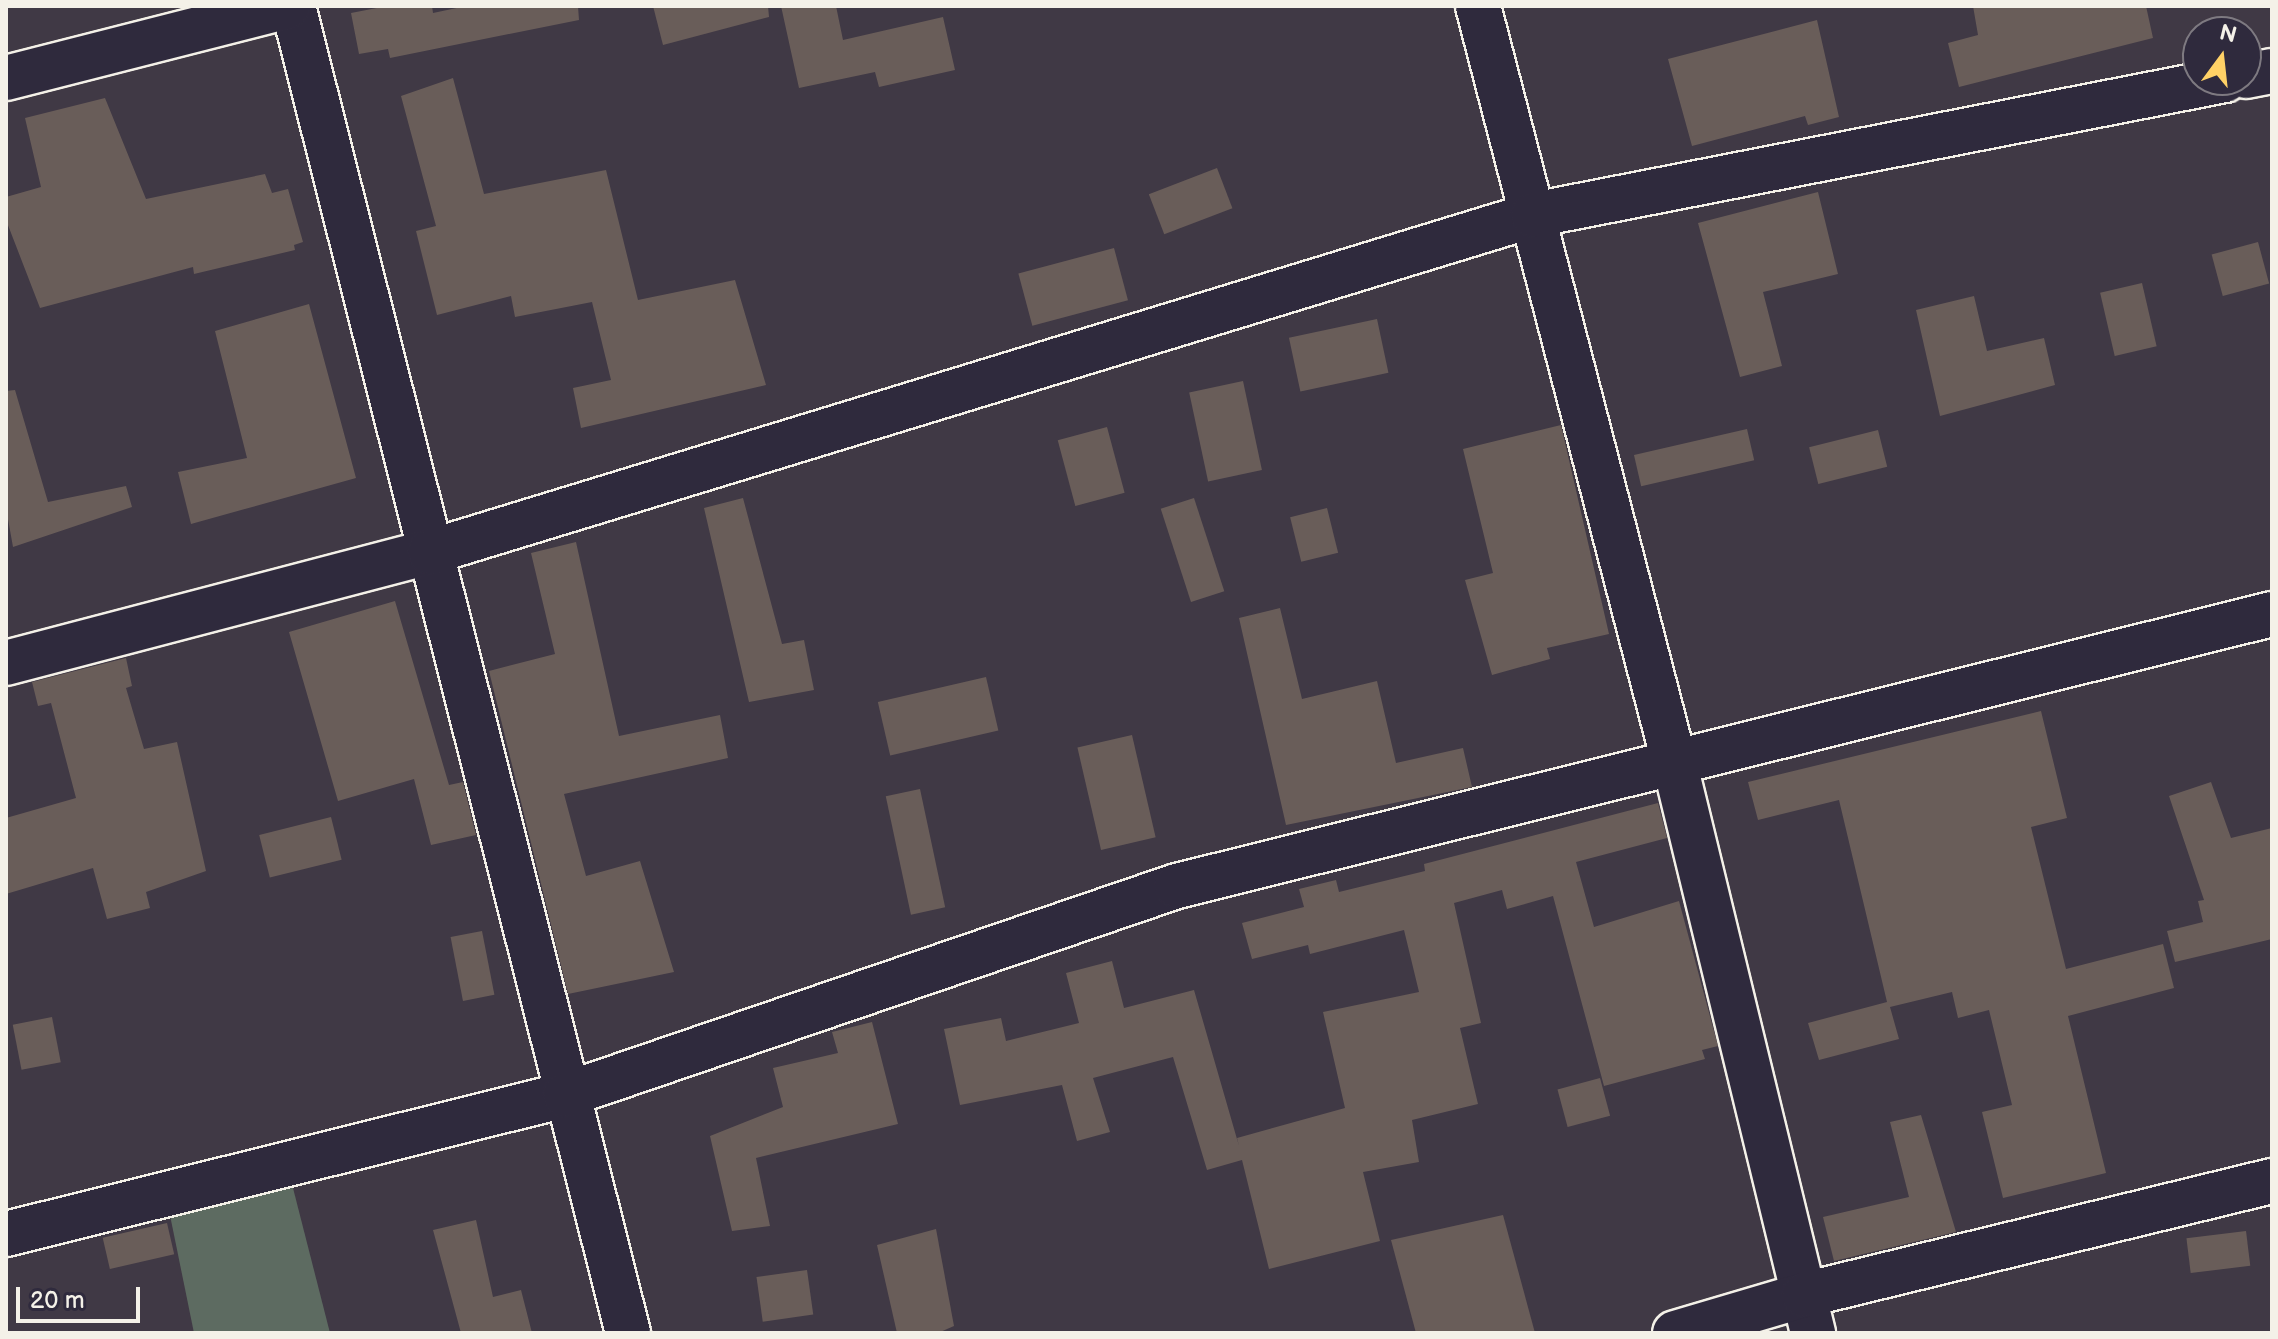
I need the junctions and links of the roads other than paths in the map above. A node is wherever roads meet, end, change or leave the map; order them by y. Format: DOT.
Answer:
graph roads {
  1 [pos="290,6"];
  2 [pos="1478,6"];
  3 [pos="6,78"];
  4 [pos="2182,88"];
  5 [pos="1533,215"];
  6 [pos="430,552"];
  7 [pos="2272,614"];
  8 [pos="6,663"];
  9 [pos="1675,765"];
  10 [pos="565,1095"];
  11 [pos="2272,1181"];
  12 [pos="6,1234"];
  13 [pos="1809,1314"];
  14 [pos="628,1333"];
  15 [pos="1675,1333"];
  1 -- 3 [label="street"];
  1 -- 6 [label="street"];
  2 -- 5 [label="street"];
  4 -- 5 [label="street"];
  5 -- 6 [label="street"];
  5 -- 9 [label="street"];
  6 -- 8 [label="street"];
  6 -- 10 [label="street"];
  7 -- 9 [label="street"];
  9 -- 10 [label="street"];
  9 -- 13 [label="street"];
  10 -- 12 [label="street"];
  10 -- 14 [label="street"];
  11 -- 13 [label="street"];
  13 -- 15 [label="street"];
}
